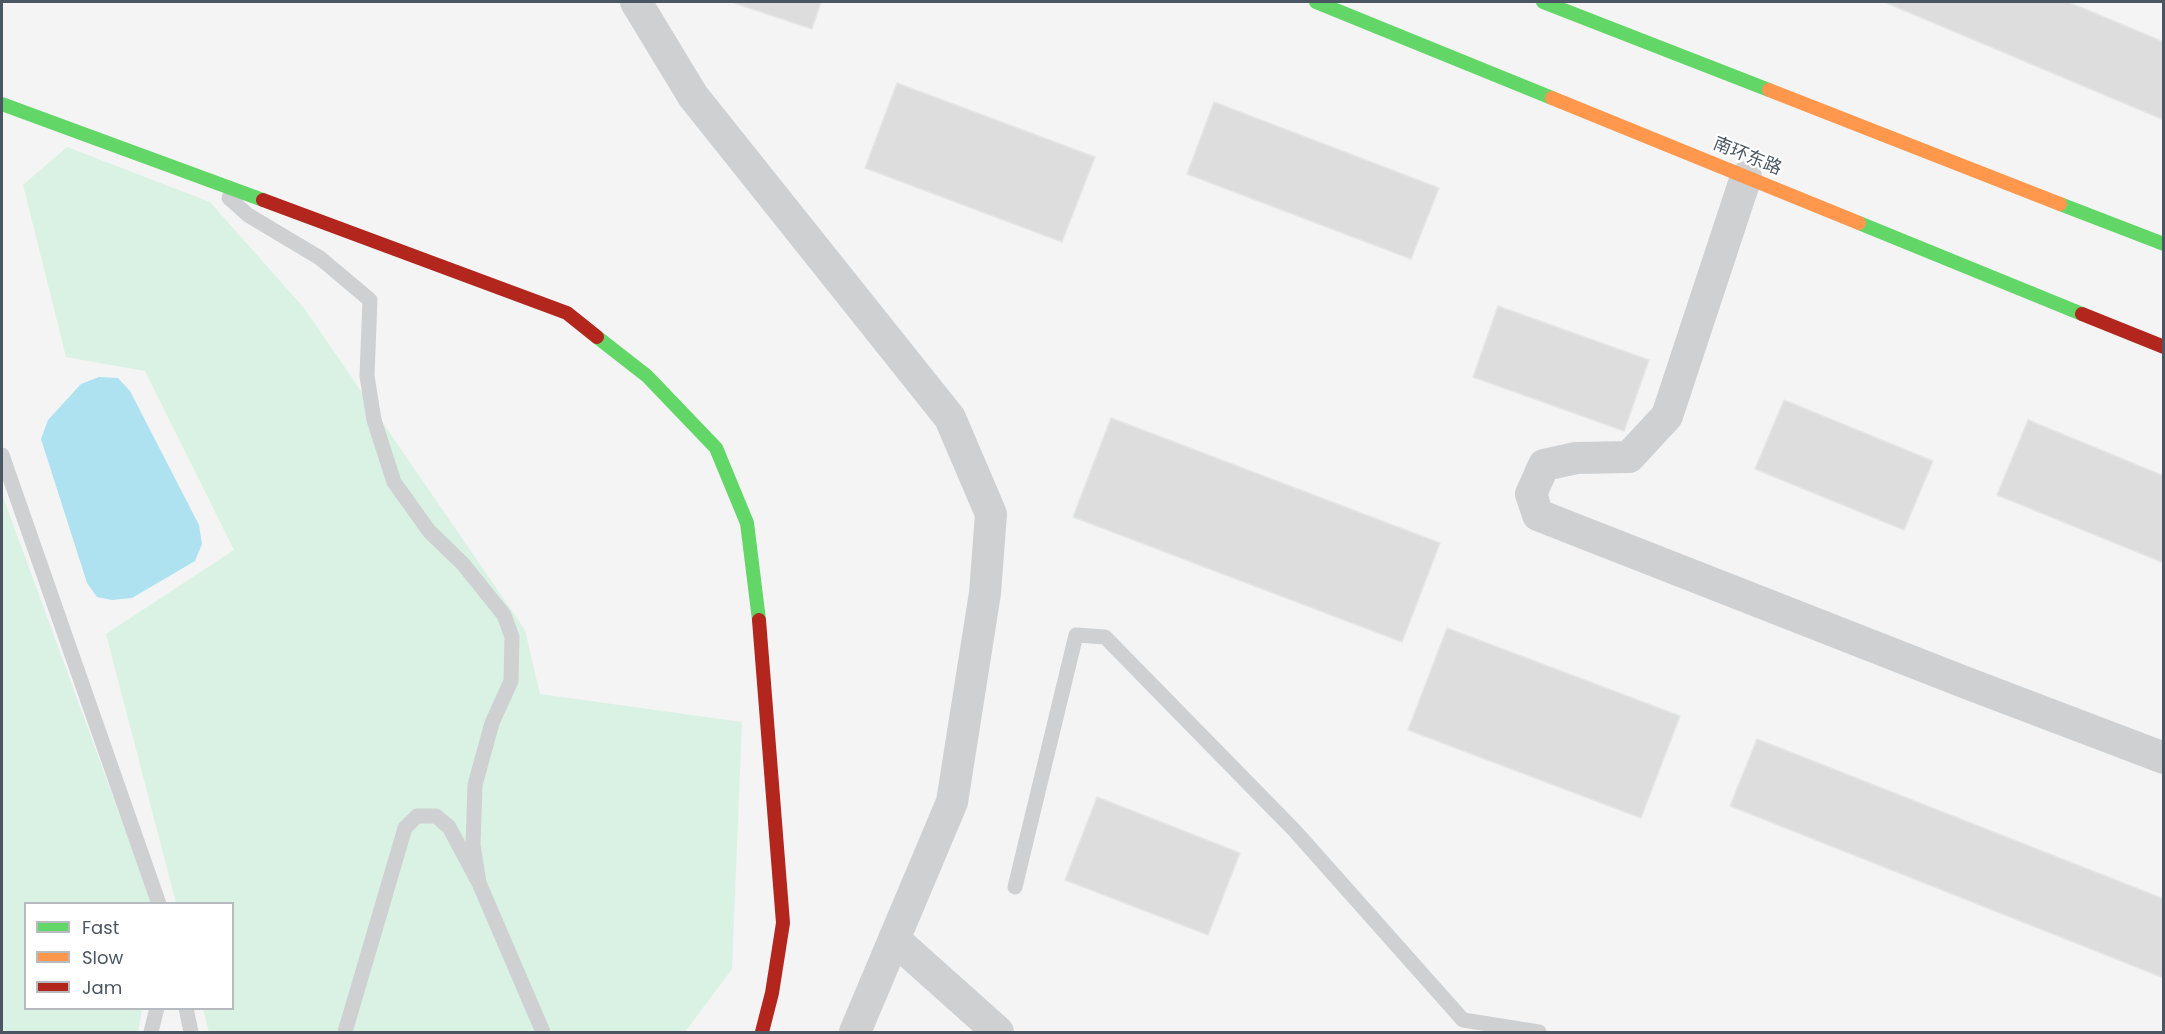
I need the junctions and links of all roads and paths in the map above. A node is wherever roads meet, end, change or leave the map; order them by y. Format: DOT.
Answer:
graph roads {
  1 [pos="636,2"];
  2 [pos="1316,2"];
  3 [pos="1543,2"];
  4 [pos="2,104"];
  5 [pos="1746,177"];
  6 [pos="212,182"];
  7 [pos="2163,244"];
  8 [pos="2163,347"];
  9 [pos="2,455"];
  10 [pos="2163,758"];
  11 [pos="479,883"];
  12 [pos="1015,886"];
  13 [pos="159,902"];
  14 [pos="894,939"];
  15 [pos="157,1010"];
  16 [pos="186,1010"];
  17 [pos="151,1032"];
  18 [pos="191,1032"];
  19 [pos="345,1032"];
  20 [pos="543,1032"];
  21 [pos="762,1032"];
  22 [pos="855,1032"];
  23 [pos="998,1032"];
  24 [pos="1539,1032"];
  1 -- 14 [label="street"];
  2 -- 5 [label="main road, 南环东路"];
  3 -- 7 [label="main road"];
  4 -- 6 [label="main road"];
  5 -- 8 [label="main road, 南环东路"];
  5 -- 10 [label="street"];
  6 -- 11 [label="lane"];
  6 -- 21 [label="main road"];
  9 -- 13 [label="lane"];
  11 -- 19 [label="lane"];
  11 -- 20 [label="lane"];
  12 -- 24 [label="lane"];
  14 -- 22 [label="street"];
  14 -- 23 [label="street"];
  15 -- 17 [label="lane"];
  16 -- 18 [label="lane"];
}
